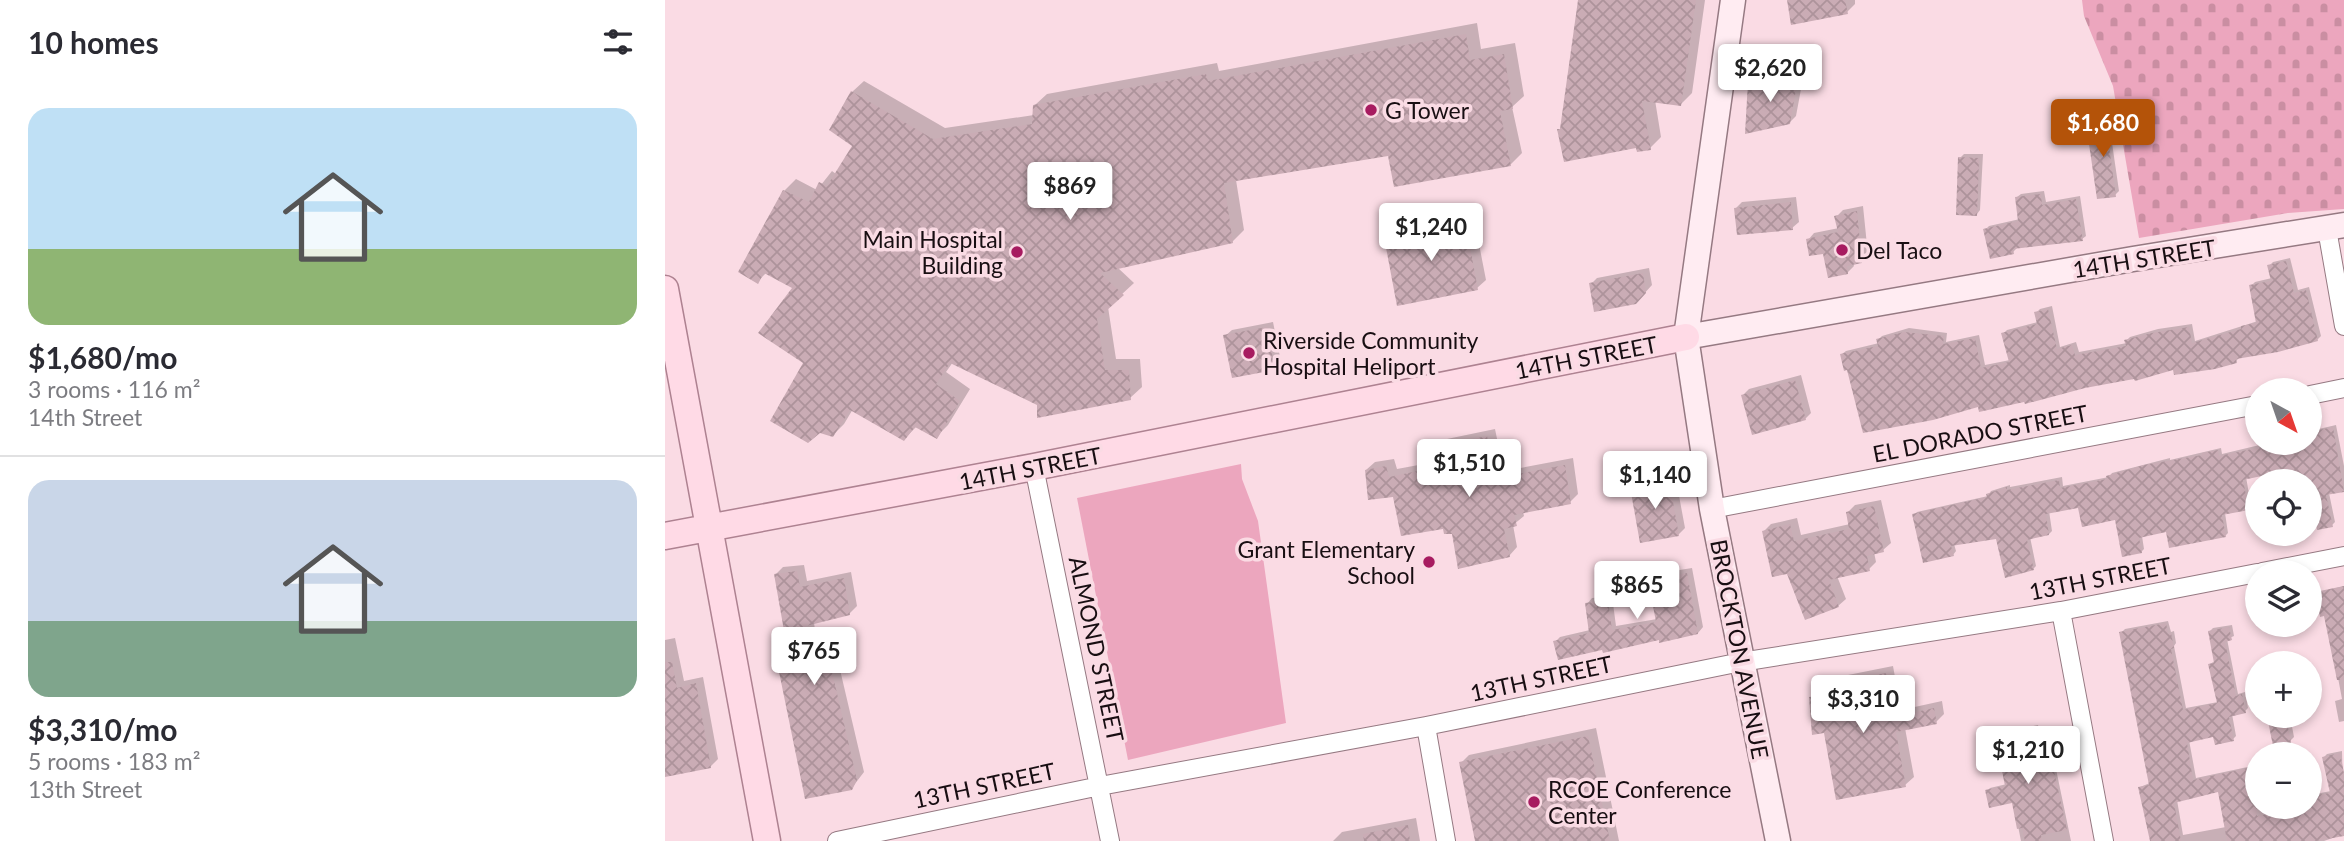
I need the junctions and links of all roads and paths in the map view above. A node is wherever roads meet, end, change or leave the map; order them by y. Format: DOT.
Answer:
graph roads {
  1 [pos="1733,0"];
  2 [pos="2335,227"];
  3 [pos="665,289"];
  4 [pos="2344,326"];
  5 [pos="1686,337"];
  6 [pos="2344,388"];
  7 [pos="2322,393"];
  8 [pos="2245,407"];
  9 [pos="1034,467"];
  10 [pos="1712,509"];
  11 [pos="709,529"];
  12 [pos="665,536"];
  13 [pos="2344,556"];
  14 [pos="2322,560"];
  15 [pos="2245,576"];
  16 [pos="2061,611"];
  17 [pos="1741,662"];
  18 [pos="1426,726"];
  19 [pos="1100,786"];
  20 [pos="767,841"];
  21 [pos="837,841"];
  22 [pos="1110,841"];
  23 [pos="1446,841"];
  24 [pos="1778,841"];
  25 [pos="2104,841"];
  1 -- 5 [label="main road, BROCKTON AVENUE"];
  2 -- 4 [label="street"];
  2 -- 5 [label="main road, 14TH STREET"];
  3 -- 11 [label="main road"];
  5 -- 9 [label="main road, 14TH STREET"];
  5 -- 10 [label="main road, BROCKTON AVENUE"];
  6 -- 7 [label="street"];
  8 -- 10 [label="street, EL DORADO STREET"];
  9 -- 11 [label="main road, 14TH STREET"];
  9 -- 19 [label="street, ALMOND STREET"];
  10 -- 17 [label="main road, BROCKTON AVENUE"];
  11 -- 12 [label="main road, 14TH STREET"];
  11 -- 20 [label="main road"];
  13 -- 14 [label="street, 13TH STREET"];
  15 -- 16 [label="street, 13TH STREET"];
  16 -- 17 [label="street, 13TH STREET"];
  16 -- 25 [label="street"];
  17 -- 18 [label="street, 13TH STREET"];
  17 -- 24 [label="main road, BROCKTON AVENUE"];
  18 -- 19 [label="street, 13TH STREET"];
  18 -- 23 [label="street"];
  19 -- 21 [label="street, 13TH STREET"];
  19 -- 22 [label="street, ALMOND STREET"];
}
